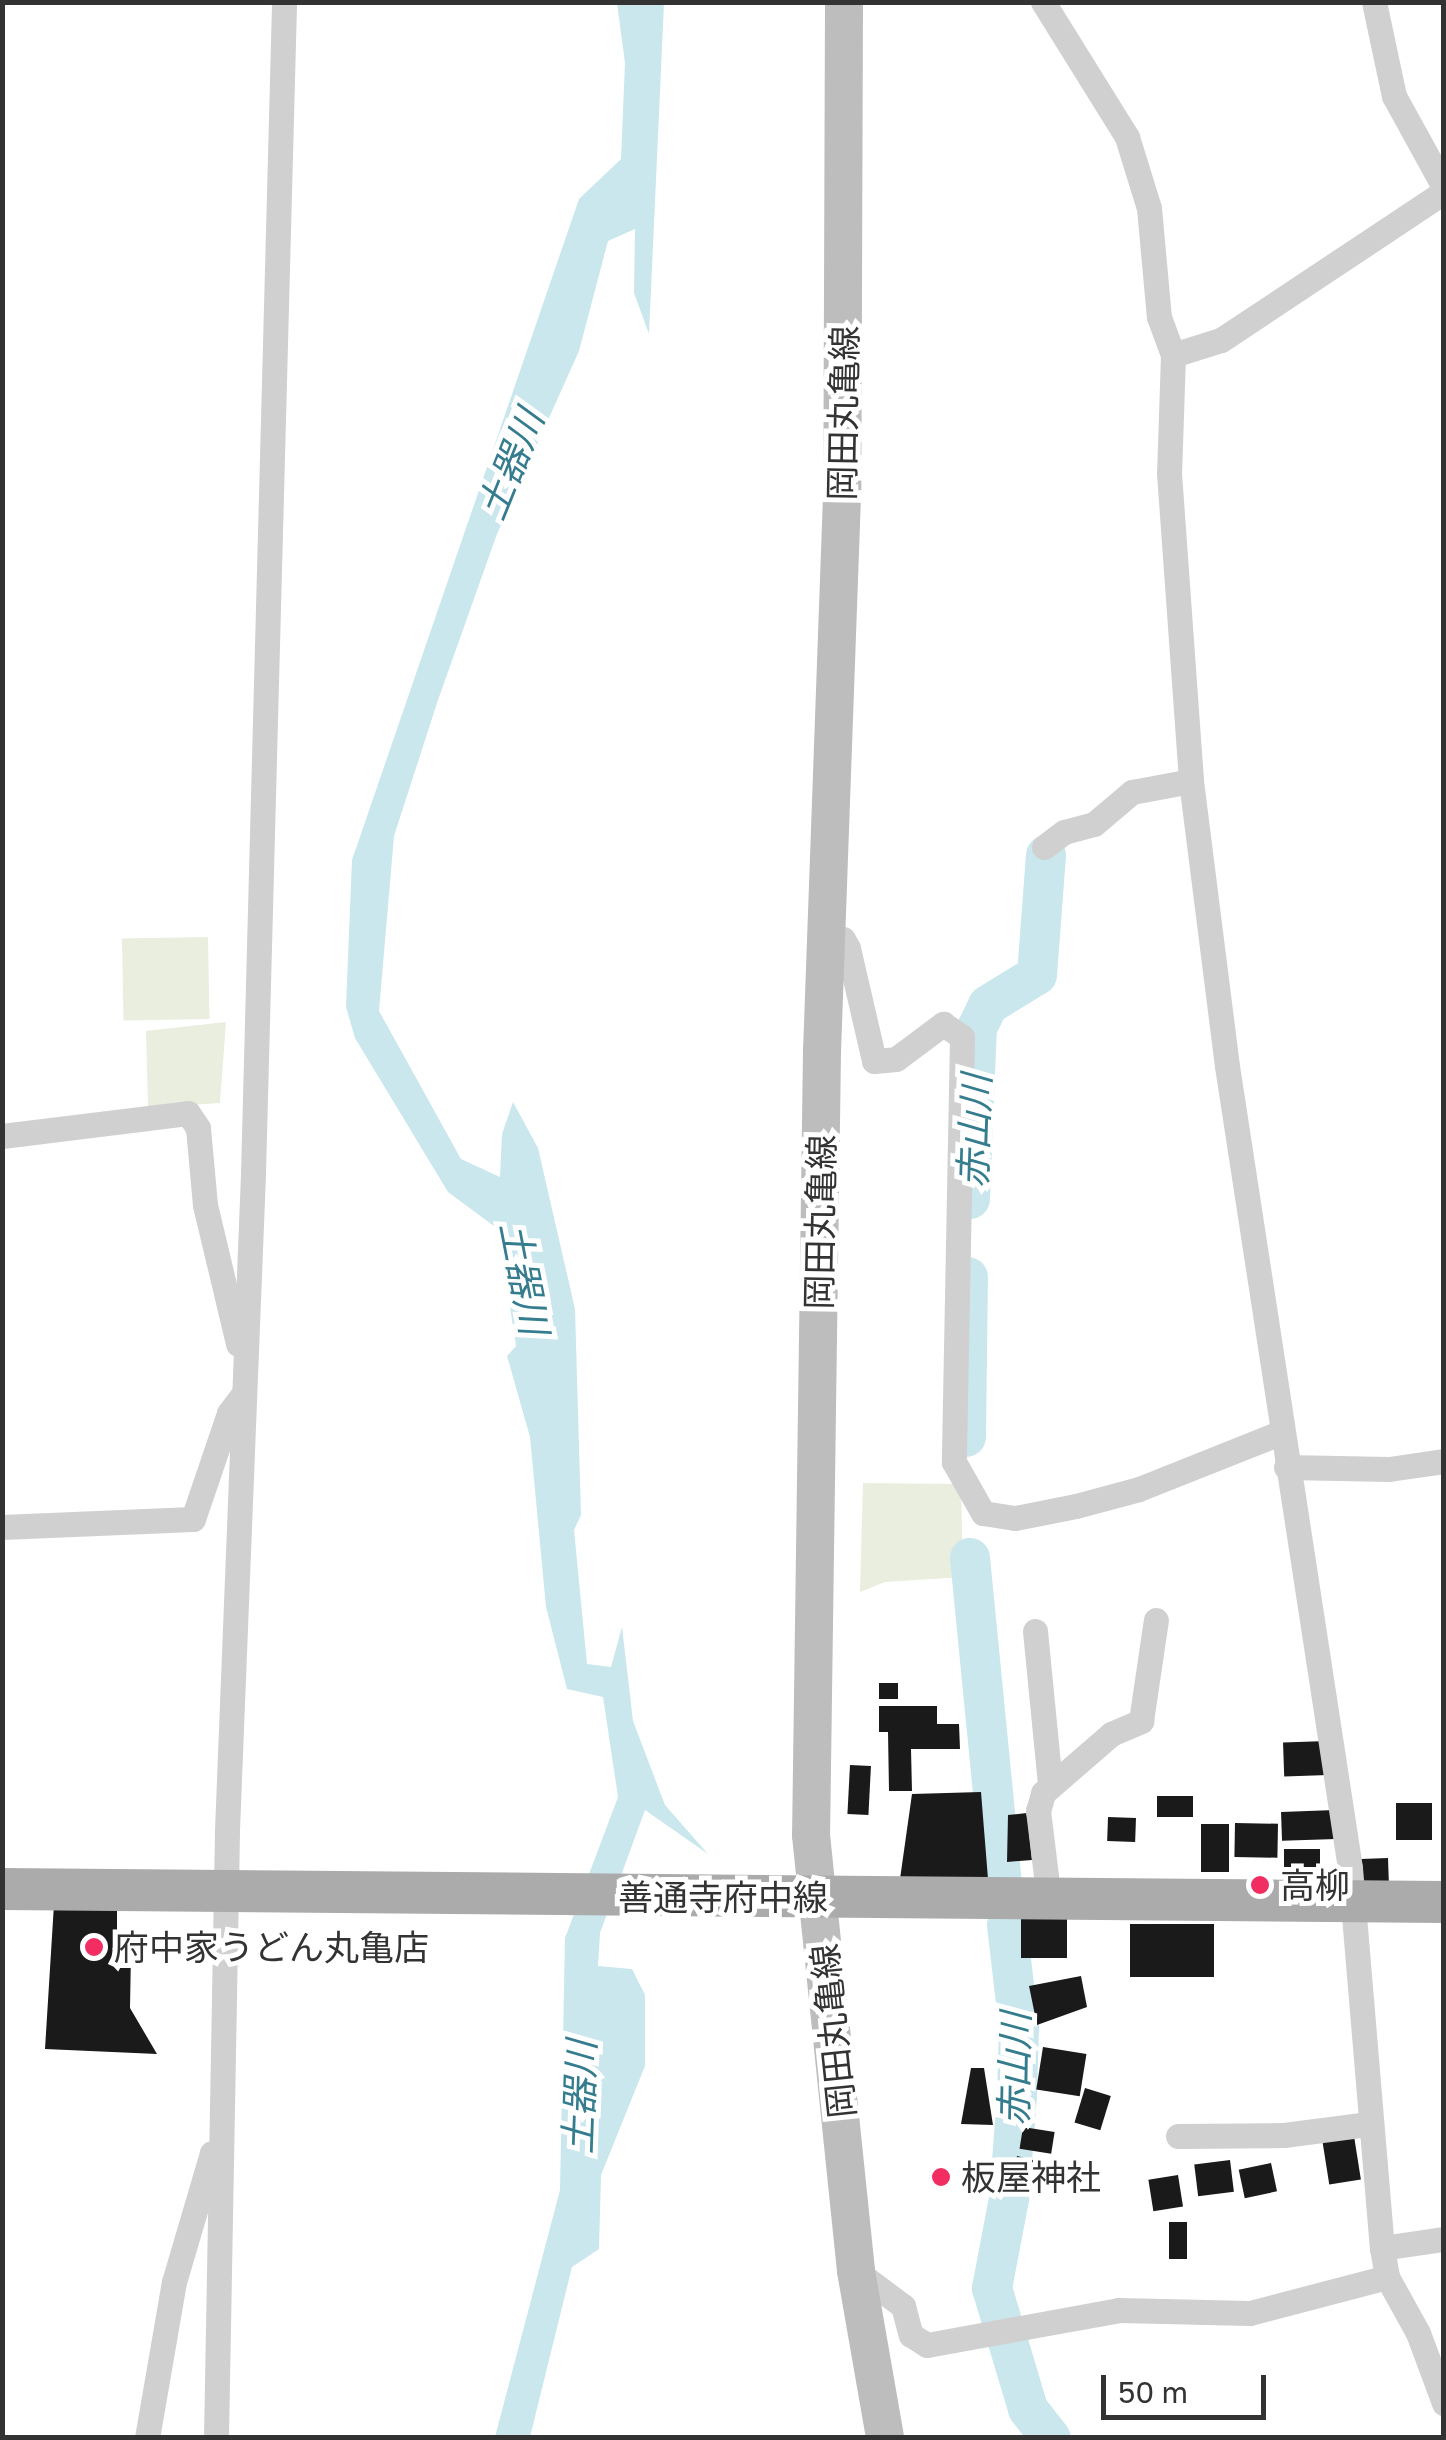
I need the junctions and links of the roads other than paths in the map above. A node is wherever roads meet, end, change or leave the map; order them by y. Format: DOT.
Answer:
graph roads {
  1 [pos="284,2"];
  2 [pos="844,2"];
  3 [pos="856,2"];
  4 [pos="1043,2"];
  5 [pos="1374,2"];
  6 [pos="845,57"];
  7 [pos="1444,189"];
  8 [pos="1173,355"];
  9 [pos="1190,781"];
  10 [pos="1044,846"];
  11 [pos="827,938"];
  12 [pos="2,1136"];
  13 [pos="245,1382"];
  14 [pos="1282,1432"];
  15 [pos="1444,1461"];
  16 [pos="1286,1467"];
  17 [pos="2,1527"];
  18 [pos="1156,1620"];
  19 [pos="1035,1631"];
  20 [pos="1050,1783"];
  21 [pos="2,1889"];
  22 [pos="228,1890"];
  23 [pos="818,1898"];
  24 [pos="1352,1899"];
  25 [pos="1049,1900"];
  26 [pos="1444,1902"];
  27 [pos="1369,2124"];
  28 [pos="1178,2136"];
  29 [pos="223,2153"];
  30 [pos="1444,2239"];
  31 [pos="1382,2248"];
  32 [pos="856,2271"];
  33 [pos="1387,2278"];
  34 [pos="1444,2403"];
  35 [pos="147,2438"];
  36 [pos="216,2438"];
  37 [pos="885,2438"];
  1 -- 13 [label="street"];
  2 -- 6 [label="main road, 岡田丸亀線"];
  3 -- 6 [label="street"];
  4 -- 8 [label="street"];
  5 -- 7 [label="street"];
  6 -- 11 [label="main road, 岡田丸亀線"];
  7 -- 8 [label="street"];
  8 -- 9 [label="street"];
  9 -- 10 [label="street"];
  9 -- 14 [label="street"];
  11 -- 14 [label="street"];
  11 -- 23 [label="main road, 岡田丸亀線"];
  12 -- 13 [label="street"];
  13 -- 17 [label="street"];
  13 -- 22 [label="street"];
  14 -- 16 [label="street"];
  15 -- 16 [label="street"];
  16 -- 24 [label="street"];
  18 -- 20 [label="street"];
  19 -- 20 [label="street"];
  20 -- 25 [label="street"];
  21 -- 22 [label="main road, 善通寺府中線"];
  22 -- 23 [label="main road, 善通寺府中線"];
  22 -- 29 [label="street"];
  23 -- 25 [label="main road, 善通寺府中線"];
  23 -- 32 [label="main road, 岡田丸亀線"];
  24 -- 25 [label="main road, 善通寺府中線"];
  24 -- 26 [label="main road, 善通寺府中線"];
  24 -- 27 [label="street"];
  27 -- 28 [label="street"];
  27 -- 31 [label="street"];
  29 -- 35 [label="street"];
  29 -- 36 [label="street"];
  30 -- 31 [label="street"];
  31 -- 33 [label="street"];
  32 -- 33 [label="street"];
  32 -- 37 [label="main road, 岡田丸亀線"];
  33 -- 34 [label="street"];
}
